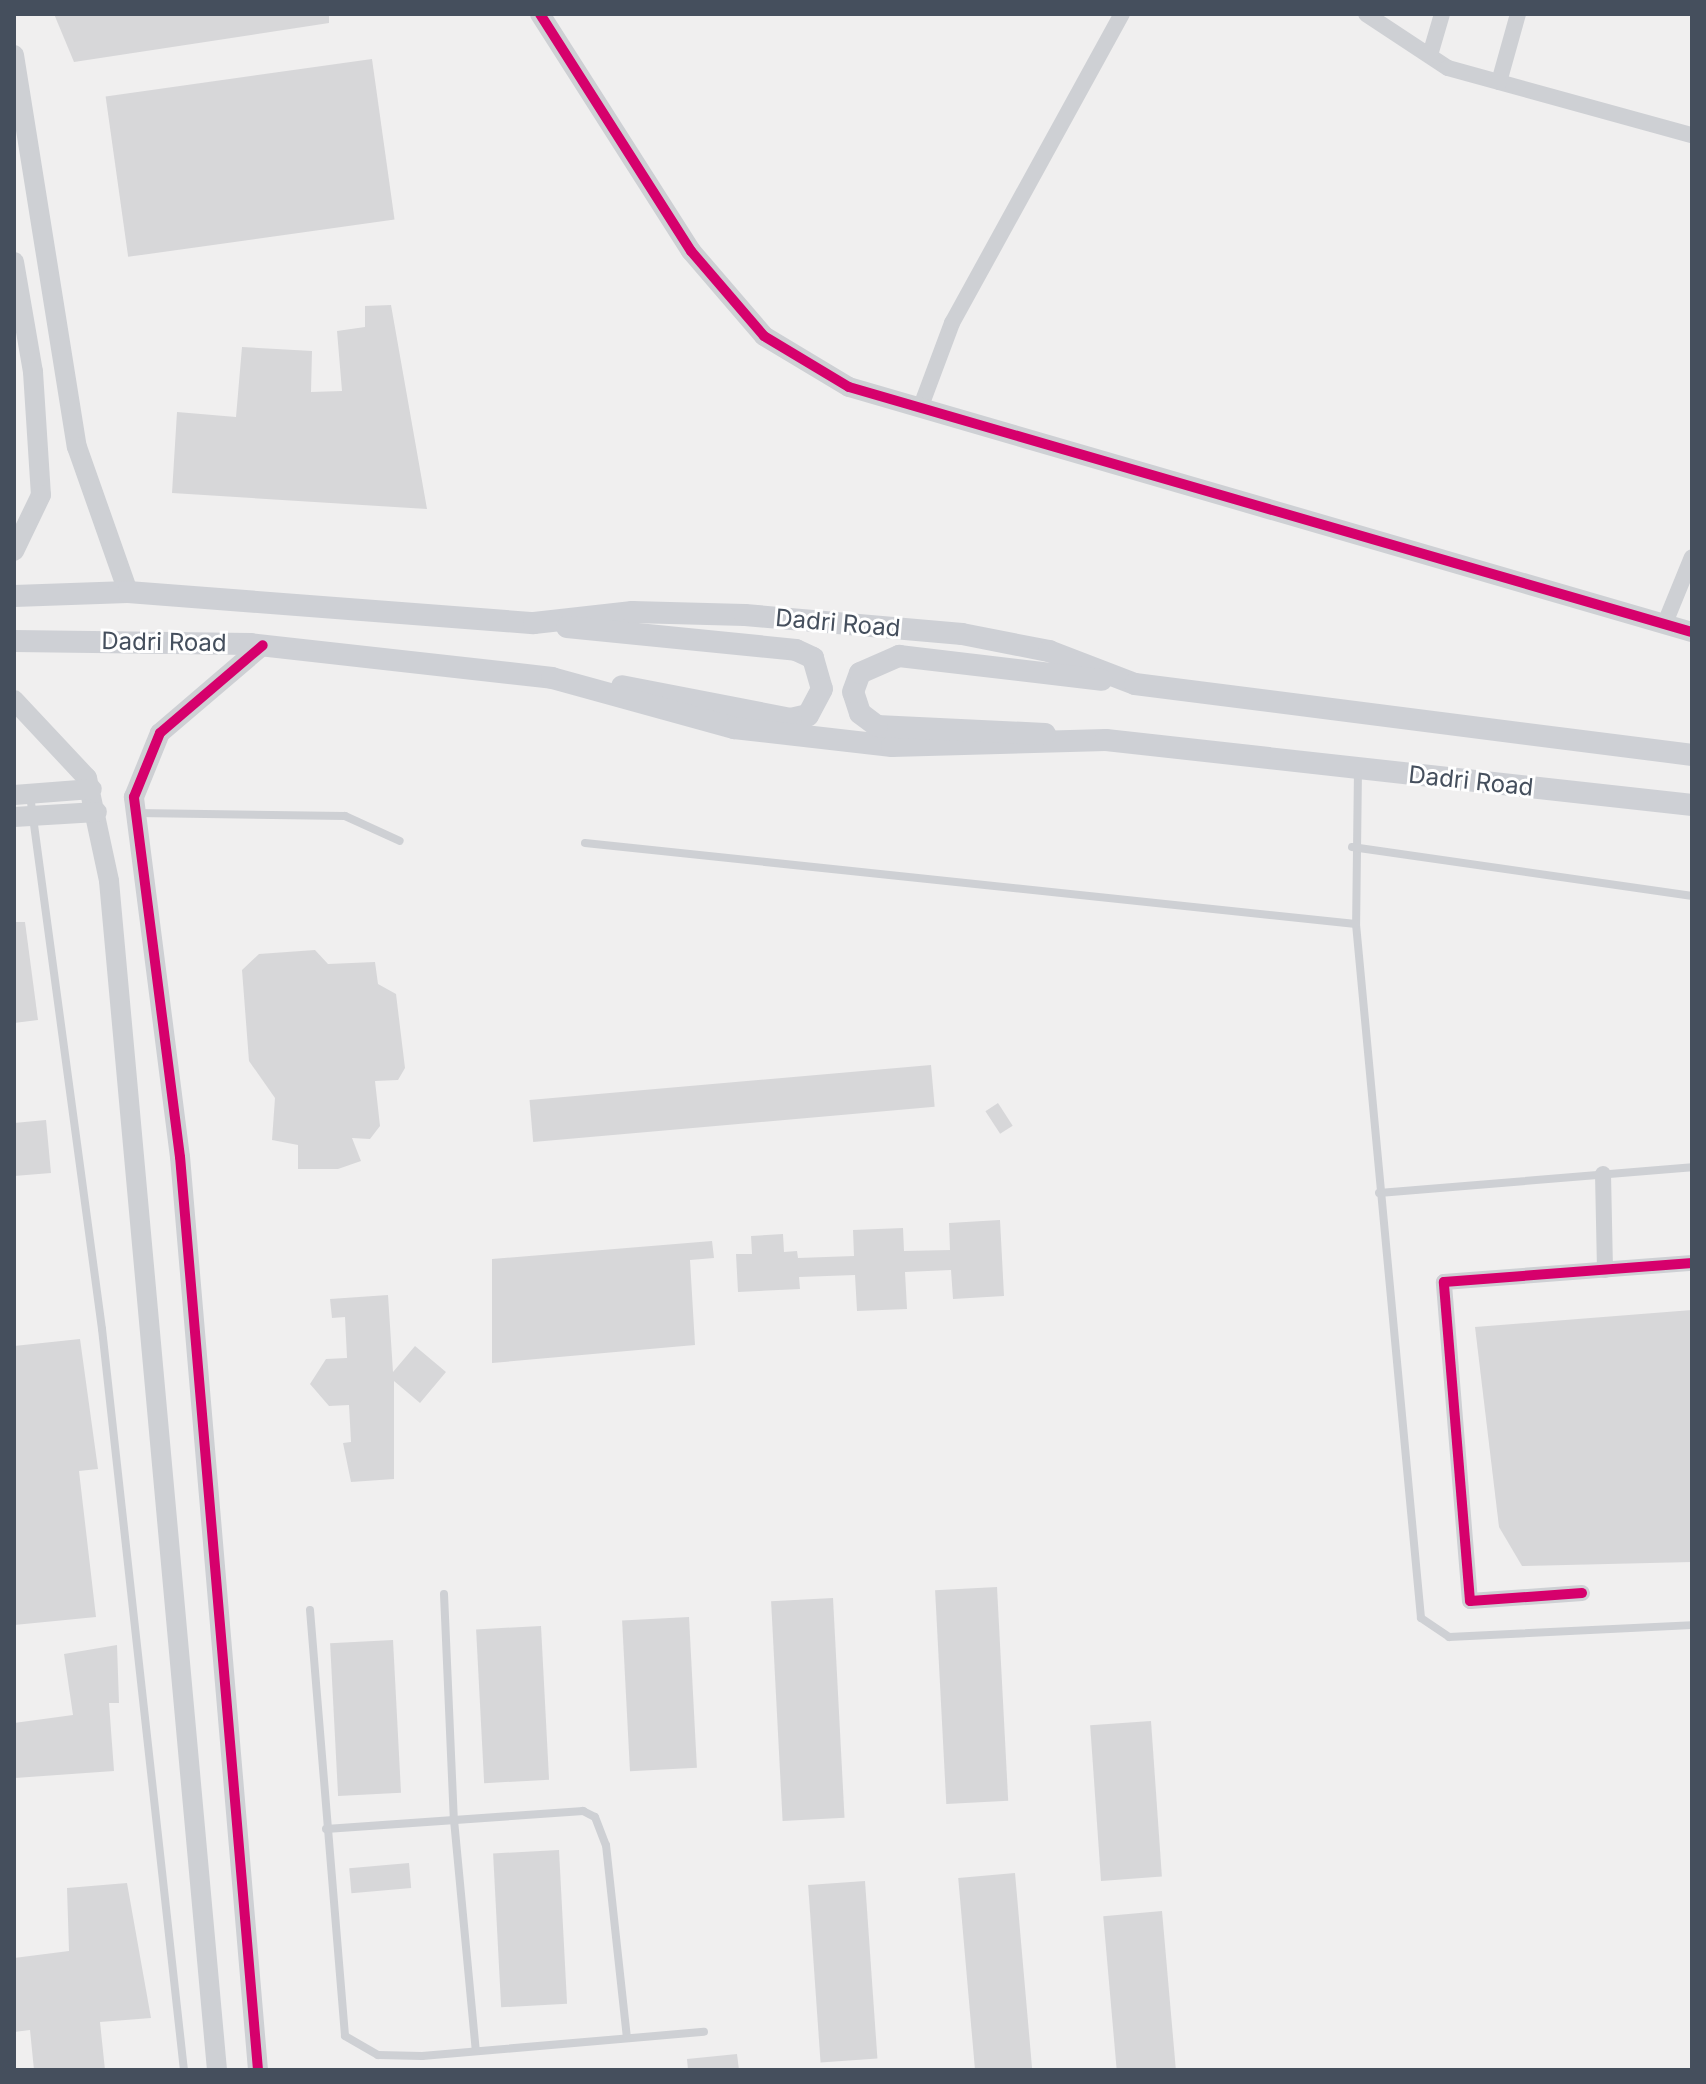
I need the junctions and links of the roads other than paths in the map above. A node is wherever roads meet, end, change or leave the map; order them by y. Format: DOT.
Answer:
graph roads {
  1 [pos="540,14"];
  2 [pos="1122,14"];
  3 [pos="1367,14"];
  4 [pos="1442,14"];
  5 [pos="1518,14"];
  6 [pos="14,55"];
  7 [pos="1430,55"];
  8 [pos="1499,82"];
  9 [pos="1692,135"];
  10 [pos="14,262"];
  11 [pos="921,406"];
  12 [pos="17,541"];
  13 [pos="1692,557"];
  14 [pos="128,592"];
  15 [pos="14,596"];
  16 [pos="534,623"];
  17 [pos="1665,623"];
  18 [pos="1692,632"];
  19 [pos="14,641"];
  20 [pos="263,645"];
  21 [pos="552,678"];
  22 [pos="1135,684"];
  23 [pos="14,700"];
  24 [pos="1106,740"];
  25 [pos="1692,755"];
  26 [pos="1358,769"];
  27 [pos="92,789"];
  28 [pos="22,795"];
  29 [pos="1692,805"];
  30 [pos="97,812"];
  31 [pos="137,813"];
  32 [pos="24,816"];
  33 [pos="400,841"];
  34 [pos="585,843"];
  35 [pos="1352,847"];
  36 [pos="1692,896"];
  37 [pos="1356,924"];
  38 [pos="150,929"];
  39 [pos="115,933"];
  40 [pos="1692,1167"];
  41 [pos="1603,1174"];
  42 [pos="1379,1193"];
  43 [pos="1692,1263"];
  44 [pos="1605,1270"];
  45 [pos="1582,1593"];
  46 [pos="444,1594"];
  47 [pos="310,1610"];
  48 [pos="1692,1625"];
  49 [pos="454,1820"];
  50 [pos="326,1829"];
  51 [pos="704,2032"];
  52 [pos="627,2038"];
  53 [pos="476,2051"];
  54 [pos="184,2070"];
  55 [pos="217,2070"];
  56 [pos="258,2070"];
  1 -- 11 [label="street"];
  2 -- 11 [label="street"];
  3 -- 7 [label="street"];
  4 -- 7 [label="street"];
  5 -- 8 [label="street"];
  6 -- 14 [label="street"];
  7 -- 8 [label="street"];
  8 -- 9 [label="street"];
  10 -- 12 [label="street"];
  11 -- 17 [label="street"];
  13 -- 17 [label="street"];
  14 -- 15 [label="main road, Dadri Road"];
  14 -- 16 [label="main road, Dadri Road"];
  16 -- 21 [label="main road, Dadri Road"];
  16 -- 22 [label="main road, Dadri Road"];
  17 -- 18 [label="street"];
  19 -- 20 [label="main road, Dadri Road"];
  20 -- 21 [label="main road, Dadri Road"];
  20 -- 31 [label="street"];
  21 -- 24 [label="main road, Dadri Road"];
  22 -- 24 [label="main road, Dadri Road"];
  22 -- 25 [label="main road, Dadri Road"];
  23 -- 27 [label="street"];
  24 -- 26 [label="main road, Dadri Road"];
  26 -- 29 [label="main road, Dadri Road"];
  26 -- 35 [label="lane"];
  27 -- 28 [label="street"];
  27 -- 30 [label="street"];
  28 -- 32 [label="lane"];
  30 -- 32 [label="street"];
  30 -- 39 [label="street"];
  31 -- 33 [label="lane"];
  31 -- 38 [label="street"];
  32 -- 54 [label="lane"];
  34 -- 37 [label="lane"];
  35 -- 36 [label="lane"];
  35 -- 37 [label="lane"];
  37 -- 42 [label="lane"];
  38 -- 39 [label="street"];
  38 -- 56 [label="street"];
  39 -- 55 [label="street"];
  40 -- 41 [label="lane"];
  41 -- 42 [label="lane"];
  41 -- 44 [label="street"];
  42 -- 48 [label="lane"];
  43 -- 44 [label="street"];
  44 -- 45 [label="street"];
  46 -- 49 [label="lane"];
  47 -- 50 [label="lane"];
  49 -- 50 [label="lane"];
  49 -- 52 [label="lane"];
  49 -- 53 [label="lane"];
  50 -- 53 [label="lane"];
  51 -- 52 [label="lane"];
  52 -- 53 [label="lane"];
}
